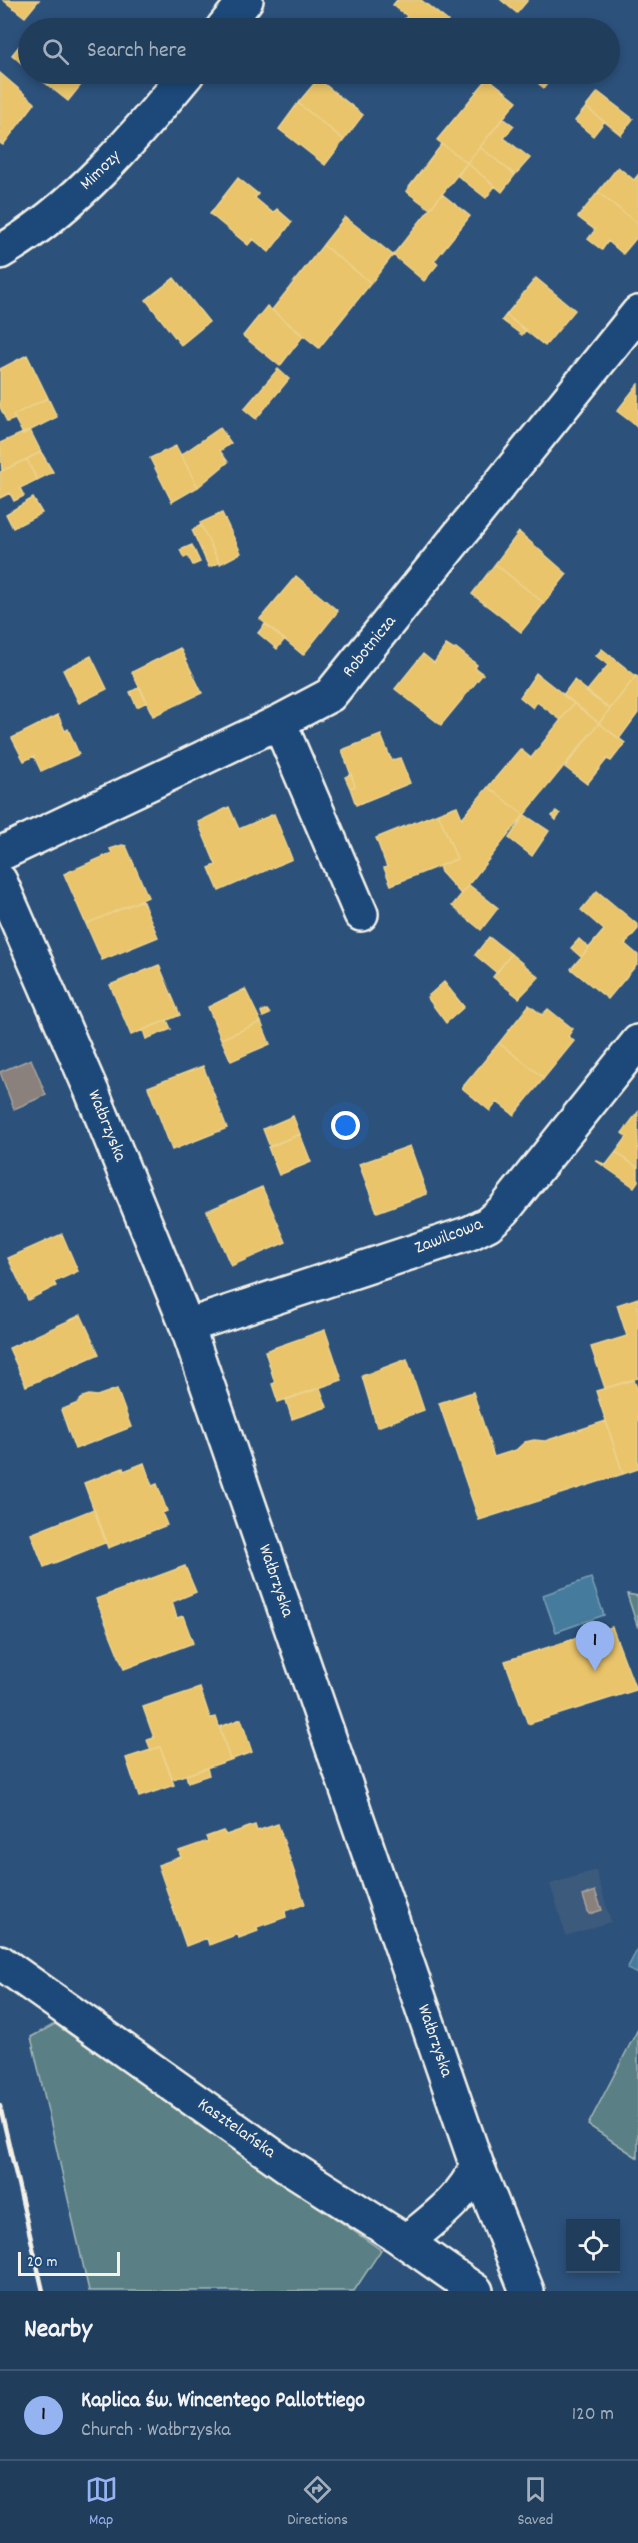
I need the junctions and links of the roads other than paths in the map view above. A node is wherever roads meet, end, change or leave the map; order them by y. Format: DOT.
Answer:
graph roads {
  1 [pos="246,0"];
  2 [pos="231,18"];
  3 [pos="178,84"];
  4 [pos="0,252"];
  5 [pos="638,313"];
  6 [pos="279,722"];
  7 [pos="0,854"];
  8 [pos="0,881"];
  9 [pos="361,914"];
  10 [pos="638,1042"];
  11 [pos="188,1326"];
  12 [pos="0,1962"];
  13 [pos="477,2166"];
  14 [pos="406,2242"];
  15 [pos="477,2291"];
  16 [pos="527,2291"];
  1 -- 2 [label="street"];
  3 -- 4 [label="street, Mimozy"];
  5 -- 6 [label="street, Robotnicza"];
  6 -- 7 [label="street, Robotnicza"];
  6 -- 9 [label="street"];
  8 -- 11 [label="street, Wałbrzyska"];
  10 -- 11 [label="street, Zawilcowa"];
  11 -- 13 [label="street, Wałbrzyska"];
  12 -- 14 [label="street, Kasztelańska"];
  13 -- 14 [label="street"];
  13 -- 16 [label="street, Wałbrzyska"];
  14 -- 15 [label="street, Kasztelańska"];
}
